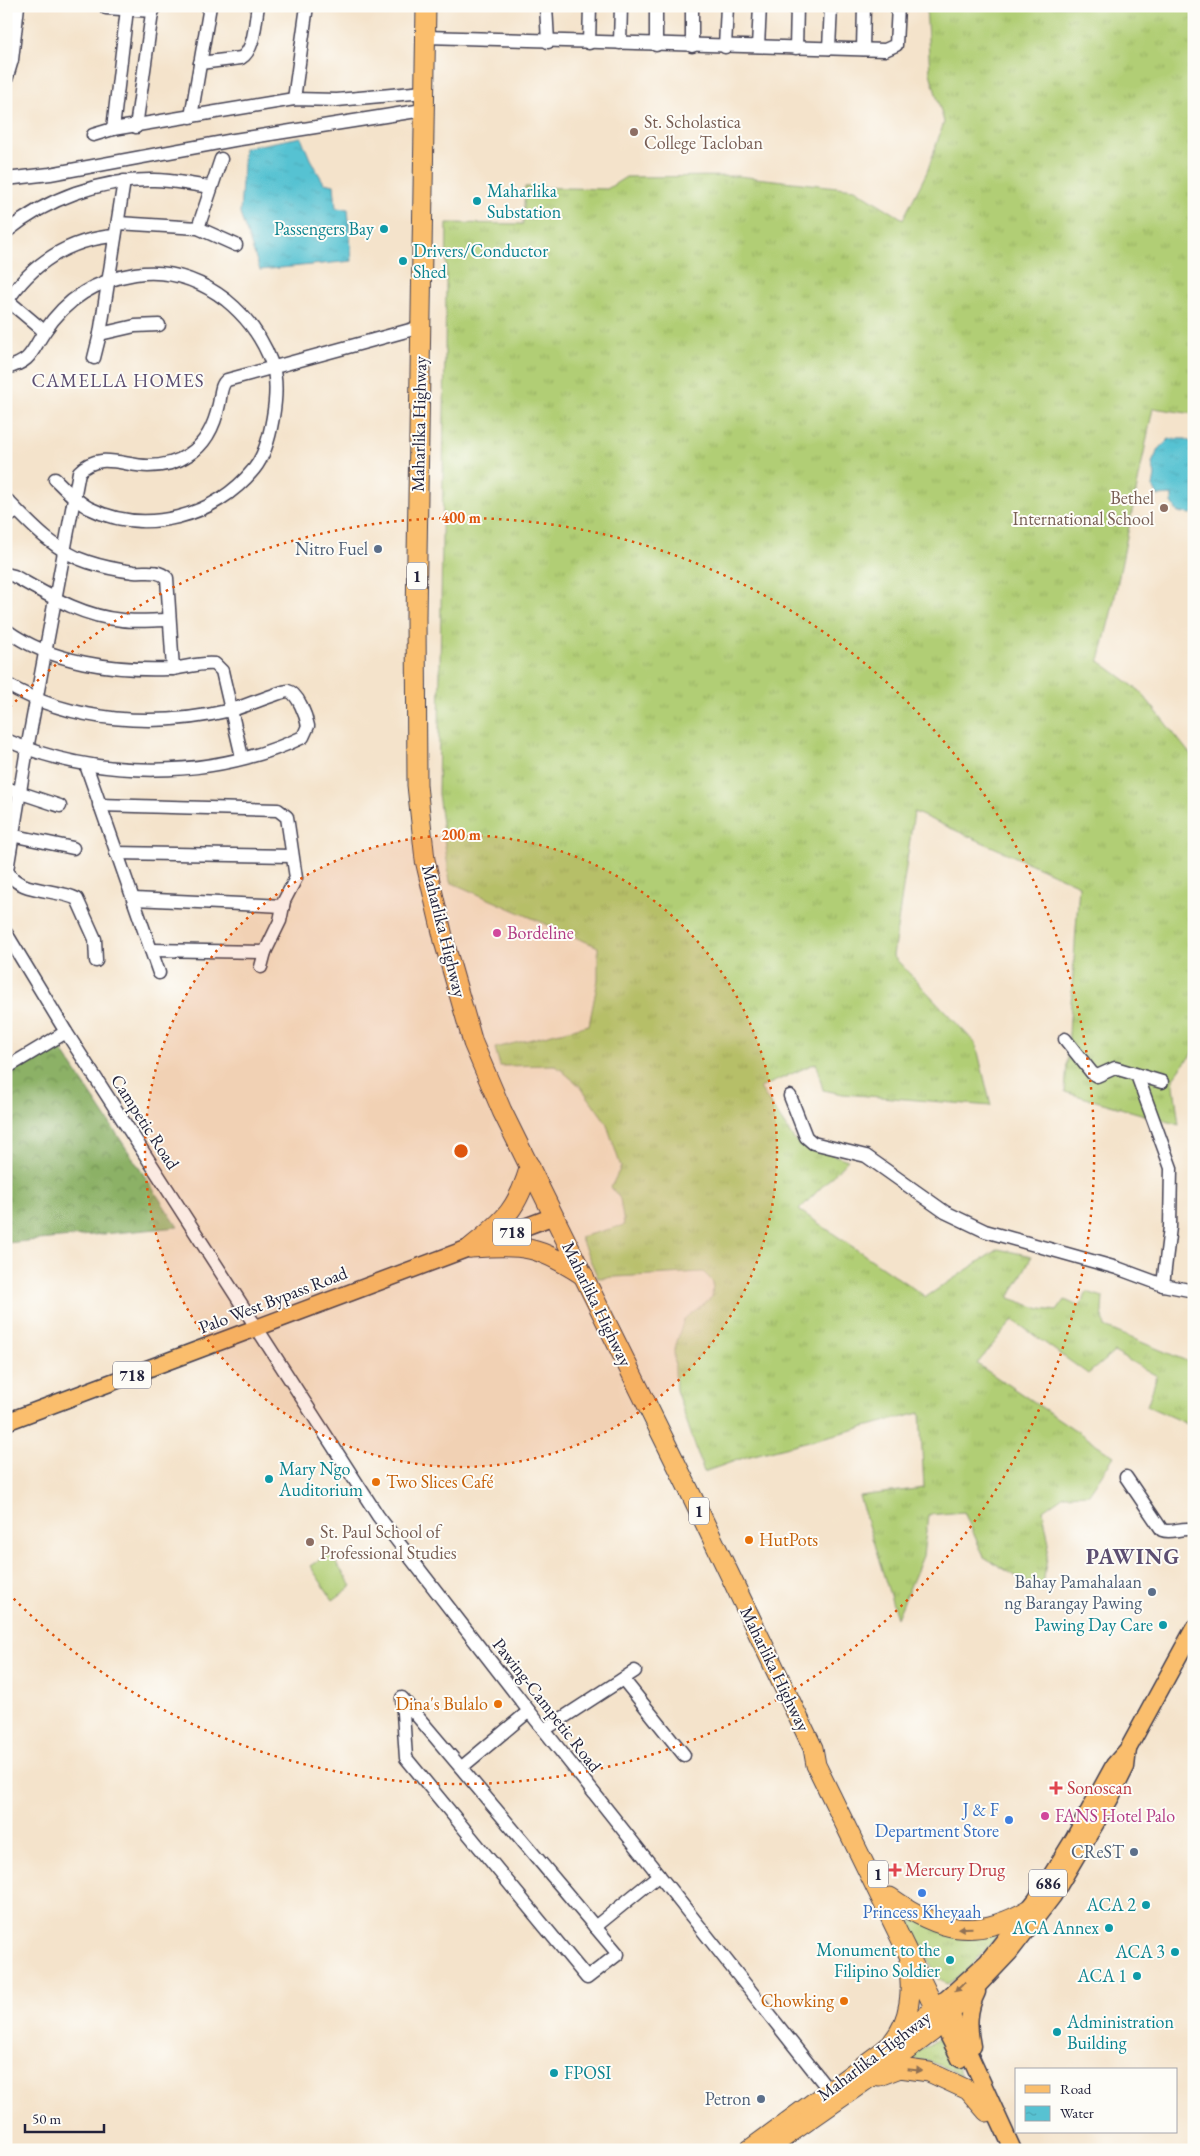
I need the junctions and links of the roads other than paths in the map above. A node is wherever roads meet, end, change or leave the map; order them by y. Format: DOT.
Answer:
graph roads {
  1 [pos="18,6"];
  2 [pos="210,6"];
  3 [pos="258,6"];
  4 [pos="307,6"];
  5 [pos="426,6"];
  6 [pos="546,6"];
  7 [pos="590,6"];
  8 [pos="621,6"];
  9 [pos="656,6"];
  10 [pos="692,6"];
  11 [pos="727,6"];
  12 [pos="760,6"];
  13 [pos="797,6"];
  14 [pos="831,6"];
  15 [pos="864,6"];
  16 [pos="898,6"];
  17 [pos="106,8"];
  18 [pos="127,9"];
  19 [pos="153,9"];
  20 [pos="425,38"];
  21 [pos="548,42"];
  22 [pos="589,43"];
  23 [pos="620,43"];
  24 [pos="656,45"];
  25 [pos="692,46"];
  26 [pos="758,46"];
  27 [pos="725,47"];
  28 [pos="796,48"];
  29 [pos="829,48"];
  30 [pos="863,49"];
  31 [pos="200,63"];
  32 [pos="6,80"];
  33 [pos="294,99"];
  34 [pos="424,101"];
  35 [pos="191,118"];
  36 [pos="136,127"];
  37 [pos="112,129"];
  38 [pos="93,135"];
  39 [pos="221,159"];
  40 [pos="6,180"];
  41 [pos="124,181"];
  42 [pos="211,187"];
  43 [pos="198,228"];
  44 [pos="116,229"];
  45 [pos="6,232"];
  46 [pos="236,245"];
  47 [pos="109,279"];
  48 [pos="7,301"];
  49 [pos="158,325"];
  50 [pos="421,327"];
  51 [pos="44,331"];
  52 [pos="100,334"];
  53 [pos="94,358"];
  54 [pos="273,366"];
  55 [pos="6,368"];
  56 [pos="55,479"];
  57 [pos="72,497"];
  58 [pos="8,502"];
  59 [pos="17,511"];
  60 [pos="6,518"];
  61 [pos="63,551"];
  62 [pos="6,574"];
  63 [pos="55,599"];
  64 [pos="169,620"];
  65 [pos="6,630"];
  66 [pos="45,652"];
  67 [pos="173,669"];
  68 [pos="6,684"];
  69 [pos="37,700"];
  70 [pos="232,710"];
  71 [pos="6,740"];
  72 [pos="27,749"];
  73 [pos="242,757"];
  74 [pos="86,765"];
  75 [pos="6,788"];
  76 [pos="20,794"];
  77 [pos="99,805"];
  78 [pos="60,806"];
  79 [pos="10,835"];
  80 [pos="73,848"];
  81 [pos="116,853"];
  82 [pos="292,856"];
  83 [pos="134,898"];
  84 [pos="283,906"];
  85 [pos="6,933"];
  86 [pos="152,950"];
  87 [pos="265,952"];
  88 [pos="96,961"];
  89 [pos="261,967"];
  90 [pos="159,974"];
  91 [pos="66,1032"];
  92 [pos="1065,1039"];
  93 [pos="6,1068"];
  94 [pos="1138,1075"];
  95 [pos="1162,1082"];
  96 [pos="790,1096"];
  97 [pos="530,1166"];
  98 [pos="554,1216"];
  99 [pos="470,1248"];
  100 [pos="584,1276"];
  101 [pos="1163,1285"];
  102 [pos="1194,1291"];
  103 [pos="258,1327"];
  104 [pos="6,1422"];
  105 [pos="1126,1477"];
  106 [pos="1194,1530"];
  107 [pos="1193,1630"];
  108 [pos="635,1671"];
  109 [pos="623,1679"];
  110 [pos="529,1711"];
  111 [pos="544,1730"];
  112 [pos="812,1748"];
  113 [pos="1128,1749"];
  114 [pos="684,1755"];
  115 [pos="462,1767"];
  116 [pos="659,1875"];
  117 [pos="890,1897"];
  118 [pos="1028,1910"];
  119 [pos="595,1927"];
  120 [pos="904,1946"];
  121 [pos="982,1983"];
  122 [pos="943,2012"];
  123 [pos="884,2051"];
  124 [pos="978,2077"];
  125 [pos="868,2079"];
  126 [pos="830,2090"];
  127 [pos="987,2112"];
  128 [pos="749,2150"];
  129 [pos="766,2150"];
  130 [pos="1005,2150"];
  131 [pos="1013,2150"];
  1 -- 32 [label="street"];
  2 -- 31 [label="street"];
  3 -- 31 [label="street"];
  4 -- 33 [label="street"];
  5 -- 20 [label="highway, Maharlika Highway / 1"];
  6 -- 21 [label="street"];
  7 -- 22 [label="street"];
  8 -- 23 [label="street"];
  9 -- 24 [label="street"];
  10 -- 25 [label="street"];
  11 -- 27 [label="street"];
  12 -- 26 [label="street"];
  13 -- 28 [label="street"];
  14 -- 29 [label="street"];
  15 -- 30 [label="street"];
  16 -- 30 [label="street"];
  17 -- 18 [label="street"];
  18 -- 19 [label="street"];
  18 -- 37 [label="street"];
  19 -- 36 [label="street"];
  20 -- 21 [label="street"];
  20 -- 34 [label="highway, Maharlika Highway / 1"];
  21 -- 22 [label="street"];
  22 -- 23 [label="street"];
  23 -- 24 [label="street"];
  24 -- 25 [label="street"];
  25 -- 27 [label="street"];
  26 -- 27 [label="street"];
  26 -- 28 [label="street"];
  28 -- 29 [label="street"];
  29 -- 30 [label="street"];
  31 -- 35 [label="street"];
  33 -- 34 [label="street"];
  33 -- 35 [label="street"];
  34 -- 40 [label="street"];
  34 -- 50 [label="highway, Maharlika Highway / 1"];
  35 -- 36 [label="street"];
  36 -- 37 [label="street"];
  37 -- 38 [label="street"];
  39 -- 42 [label="street"];
  41 -- 42 [label="street"];
  41 -- 44 [label="street"];
  41 -- 45 [label="street"];
  42 -- 43 [label="street"];
  43 -- 44 [label="street"];
  43 -- 46 [label="street"];
  44 -- 47 [label="street"];
  44 -- 48 [label="street"];
  47 -- 51 [label="street"];
  47 -- 52 [label="street"];
  47 -- 54 [label="street"];
  48 -- 51 [label="street"];
  49 -- 52 [label="street"];
  50 -- 54 [label="street"];
  50 -- 97 [label="highway, Maharlika Highway / 1"];
  51 -- 55 [label="street"];
  52 -- 53 [label="street"];
  54 -- 57 [label="street"];
  54 -- 57 [label="street"];
  56 -- 57 [label="street"];
  57 -- 61 [label="street"];
  58 -- 59 [label="street"];
  59 -- 60 [label="street"];
  59 -- 61 [label="street"];
  61 -- 63 [label="street"];
  61 -- 64 [label="street"];
  62 -- 63 [label="street"];
  63 -- 64 [label="street"];
  63 -- 66 [label="street"];
  64 -- 67 [label="street"];
  65 -- 66 [label="street"];
  66 -- 67 [label="street"];
  66 -- 69 [label="street"];
  67 -- 70 [label="street"];
  68 -- 69 [label="street"];
  69 -- 70 [label="street"];
  69 -- 72 [label="street"];
  70 -- 73 [label="street"];
  70 -- 73 [label="street"];
  71 -- 72 [label="street"];
  72 -- 74 [label="street"];
  72 -- 76 [label="street"];
  73 -- 74 [label="street"];
  74 -- 77 [label="street"];
  75 -- 76 [label="street"];
  76 -- 78 [label="street"];
  76 -- 79 [label="street"];
  77 -- 81 [label="street"];
  77 -- 82 [label="street"];
  79 -- 80 [label="street"];
  79 -- 88 [label="street"];
  81 -- 82 [label="street"];
  81 -- 83 [label="street"];
  82 -- 84 [label="street"];
  83 -- 84 [label="street"];
  83 -- 86 [label="street"];
  84 -- 87 [label="street"];
  85 -- 91 [label="street, Campetic Road"];
  86 -- 87 [label="street"];
  86 -- 90 [label="street"];
  87 -- 89 [label="street"];
  91 -- 93 [label="street"];
  91 -- 103 [label="street, Campetic Road"];
  92 -- 94 [label="street"];
  94 -- 95 [label="street"];
  94 -- 101 [label="street"];
  96 -- 101 [label="street"];
  97 -- 98 [label="highway, Maharlika Highway / 1"];
  97 -- 99 [label="highway"];
  98 -- 99 [label="main road, Palo West Bypass Road / 718"];
  98 -- 100 [label="highway, Maharlika Highway / 1"];
  99 -- 100 [label="highway"];
  99 -- 103 [label="main road, Palo West Bypass Road / 718"];
  100 -- 112 [label="highway, Maharlika Highway / 1"];
  101 -- 102 [label="street"];
  103 -- 104 [label="main road, Palo West Bypass Road / 718"];
  103 -- 110 [label="street, Pawing-Campetic Road"];
  105 -- 106 [label="street"];
  107 -- 113 [label="main road, 686"];
  108 -- 109 [label="street"];
  109 -- 111 [label="street"];
  109 -- 114 [label="street"];
  110 -- 111 [label="street, Pawing-Campetic Road"];
  110 -- 115 [label="street"];
  111 -- 116 [label="street, Pawing-Campetic Road"];
  112 -- 117 [label="highway, Maharlika Highway / 1"];
  112 -- 120 [label="highway, Maharlika Highway / 1"];
  113 -- 118 [label="main road, 686"];
  113 -- 121 [label="main road, 686"];
  115 -- 119 [label="street"];
  115 -- 119 [label="street"];
  116 -- 119 [label="street"];
  116 -- 126 [label="street, Pawing-Campetic Road"];
  118 -- 117 [label="highway, 686, one-way"];
  117 -- 122 [label="highway, Maharlika Highway / 1"];
  118 -- 122 [label="main road, 686, one-way"];
  120 -- 122 [label="highway, Maharlika Highway / 1"];
  120 -- 123 [label="highway, 1"];
  121 -- 122 [label="main road, 686"];
  121 -- 124 [label="main road, 686"];
  122 -- 123 [label="highway, Maharlika Highway / 1"];
  122 -- 124 [label="main road, 686"];
  122 -- 125 [label="highway, Maharlika Highway"];
  122 -- 127 [label="main road"];
  123 -- 126 [label="highway, Maharlika Highway / 1"];
  124 -- 131 [label="main road, 686"];
  125 -- 127 [label="highway, one-way"];
  125 -- 129 [label="highway, Maharlika Highway"];
  126 -- 128 [label="highway, Maharlika Highway / 1"];
  127 -- 130 [label="main road"];
}
